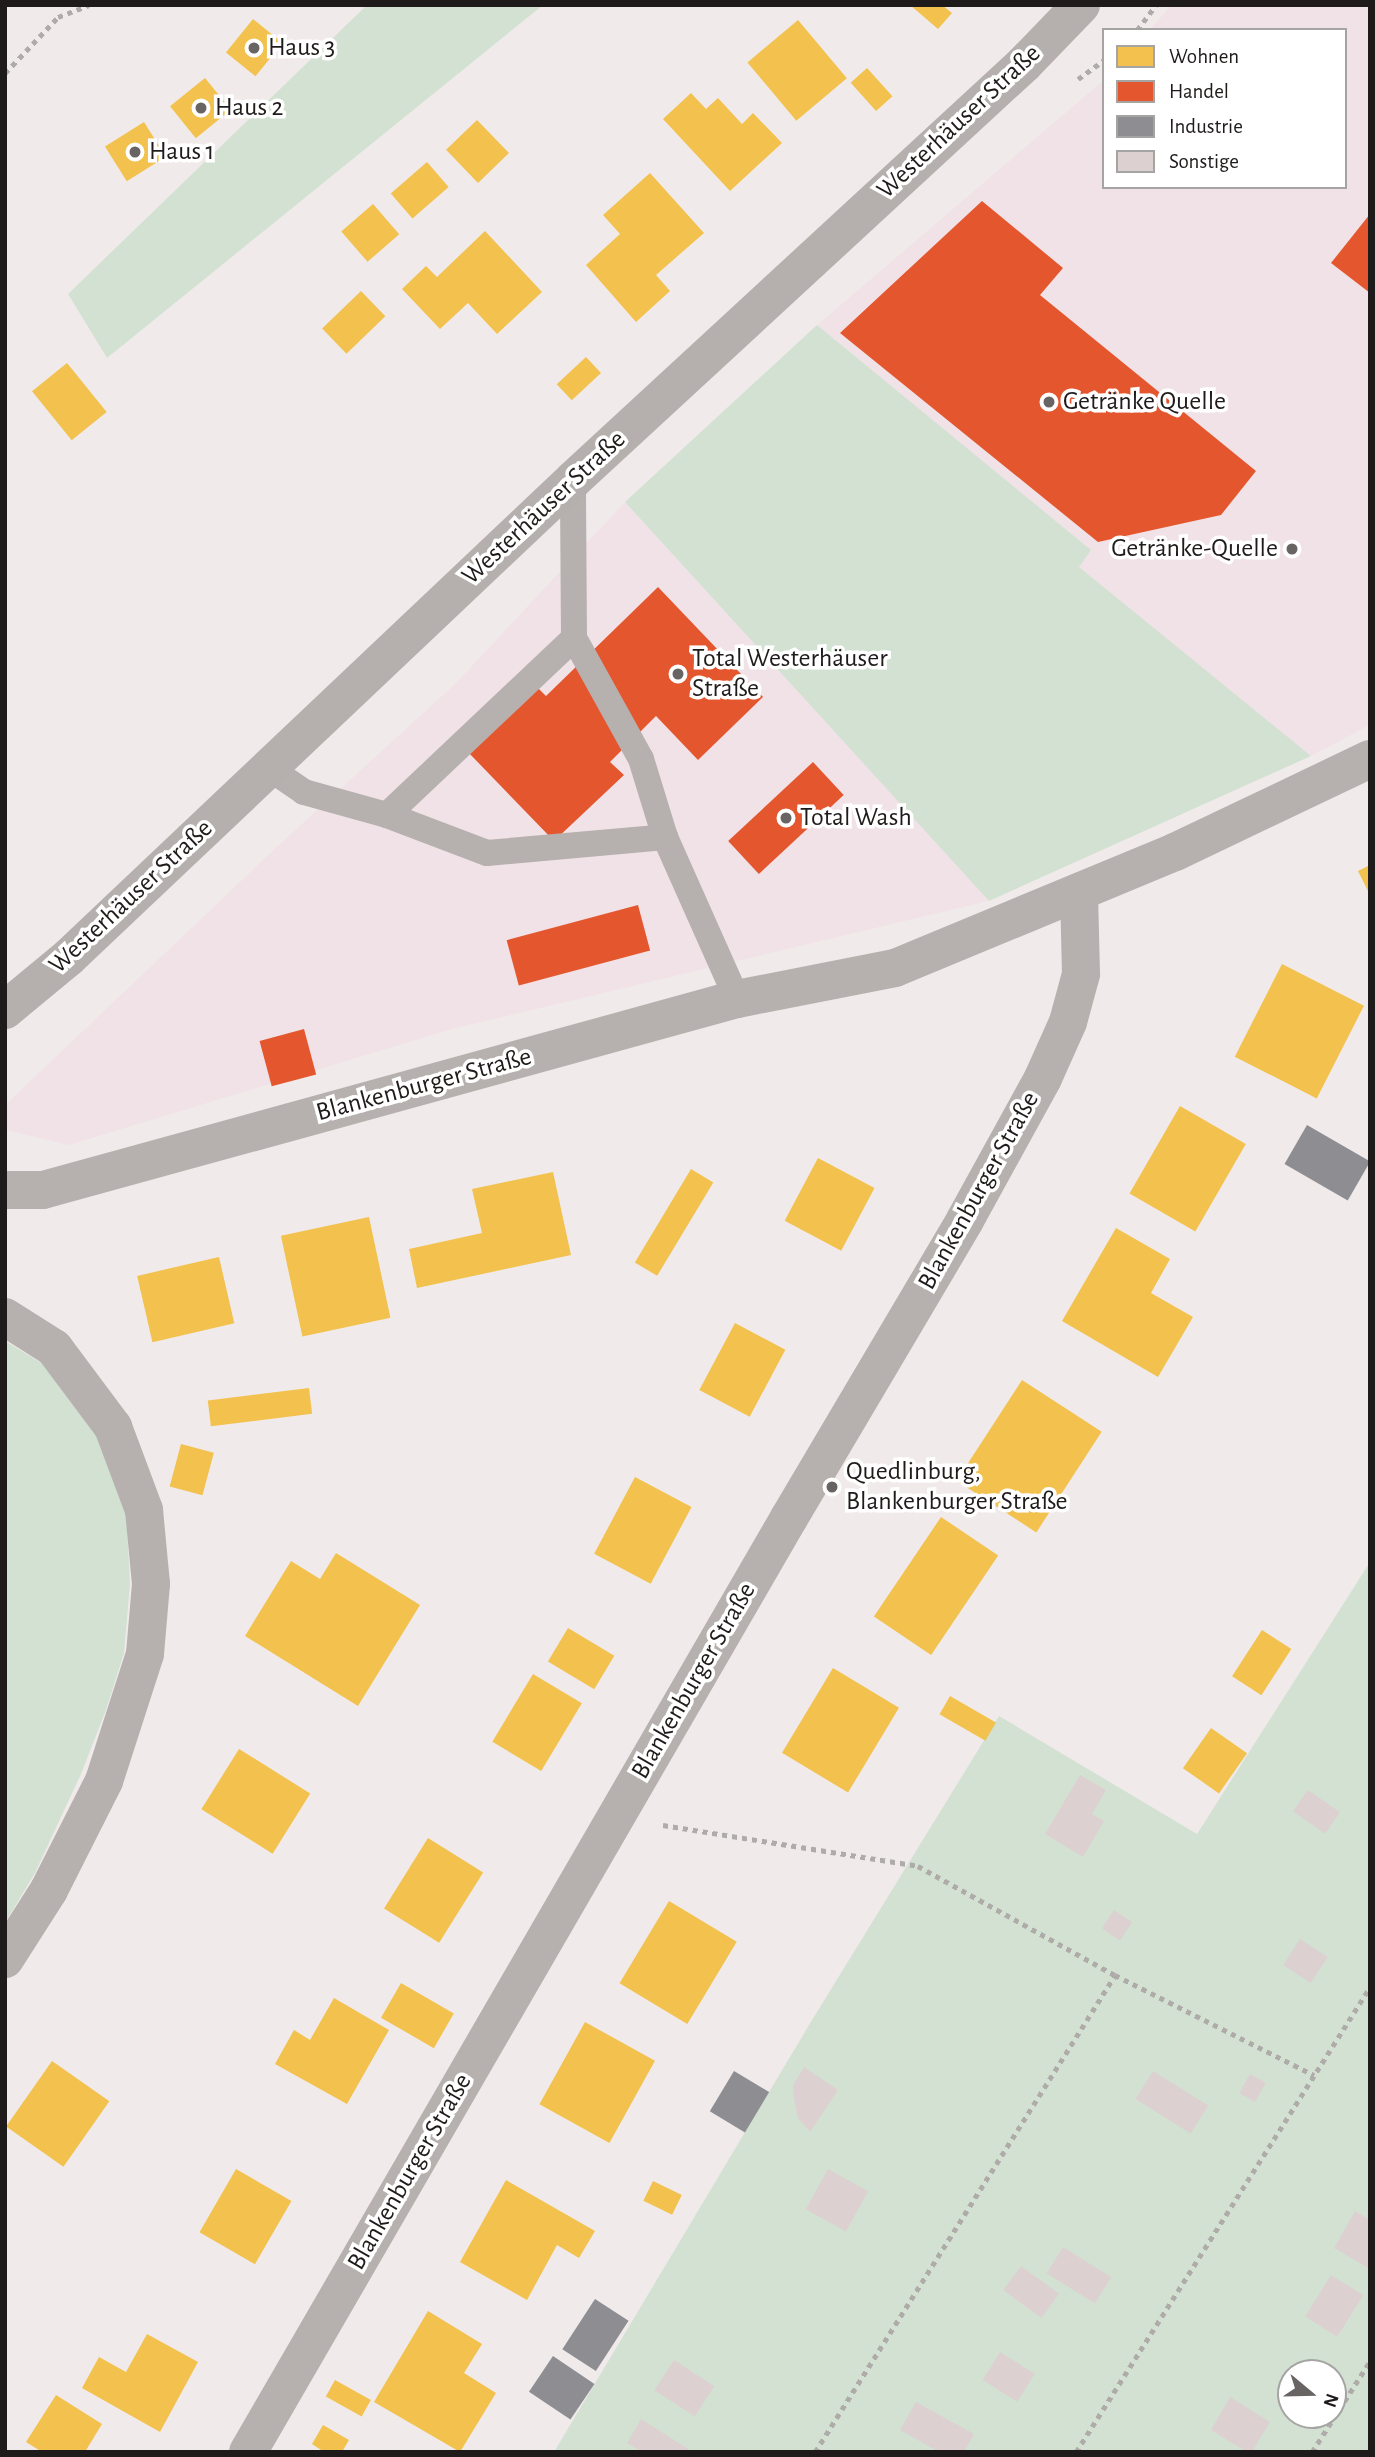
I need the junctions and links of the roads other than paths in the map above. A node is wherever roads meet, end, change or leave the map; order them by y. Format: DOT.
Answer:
graph roads {
  1 [pos="1082,5"];
  2 [pos="573,480"];
  3 [pos="574,638"];
  4 [pos="1370,760"];
  5 [pos="269,768"];
  6 [pos="387,815"];
  7 [pos="665,837"];
  8 [pos="1079,892"];
  9 [pos="737,999"];
  10 [pos="5,1010"];
  11 [pos="5,1190"];
  12 [pos="5,1317"];
  13 [pos="5,1959"];
  14 [pos="248,2452"];
  1 -- 2 [label="main road, Westerhäuser Straße"];
  2 -- 3 [label="lane"];
  2 -- 5 [label="main road, Westerhäuser Straße"];
  3 -- 6 [label="lane"];
  3 -- 7 [label="lane"];
  4 -- 8 [label="street, Blankenburger Straße"];
  5 -- 6 [label="lane"];
  5 -- 10 [label="main road, Westerhäuser Straße"];
  6 -- 7 [label="lane"];
  7 -- 9 [label="lane"];
  8 -- 9 [label="street, Blankenburger Straße"];
  8 -- 14 [label="street, Blankenburger Straße"];
  9 -- 11 [label="street, Blankenburger Straße"];
  12 -- 13 [label="street"];
}
